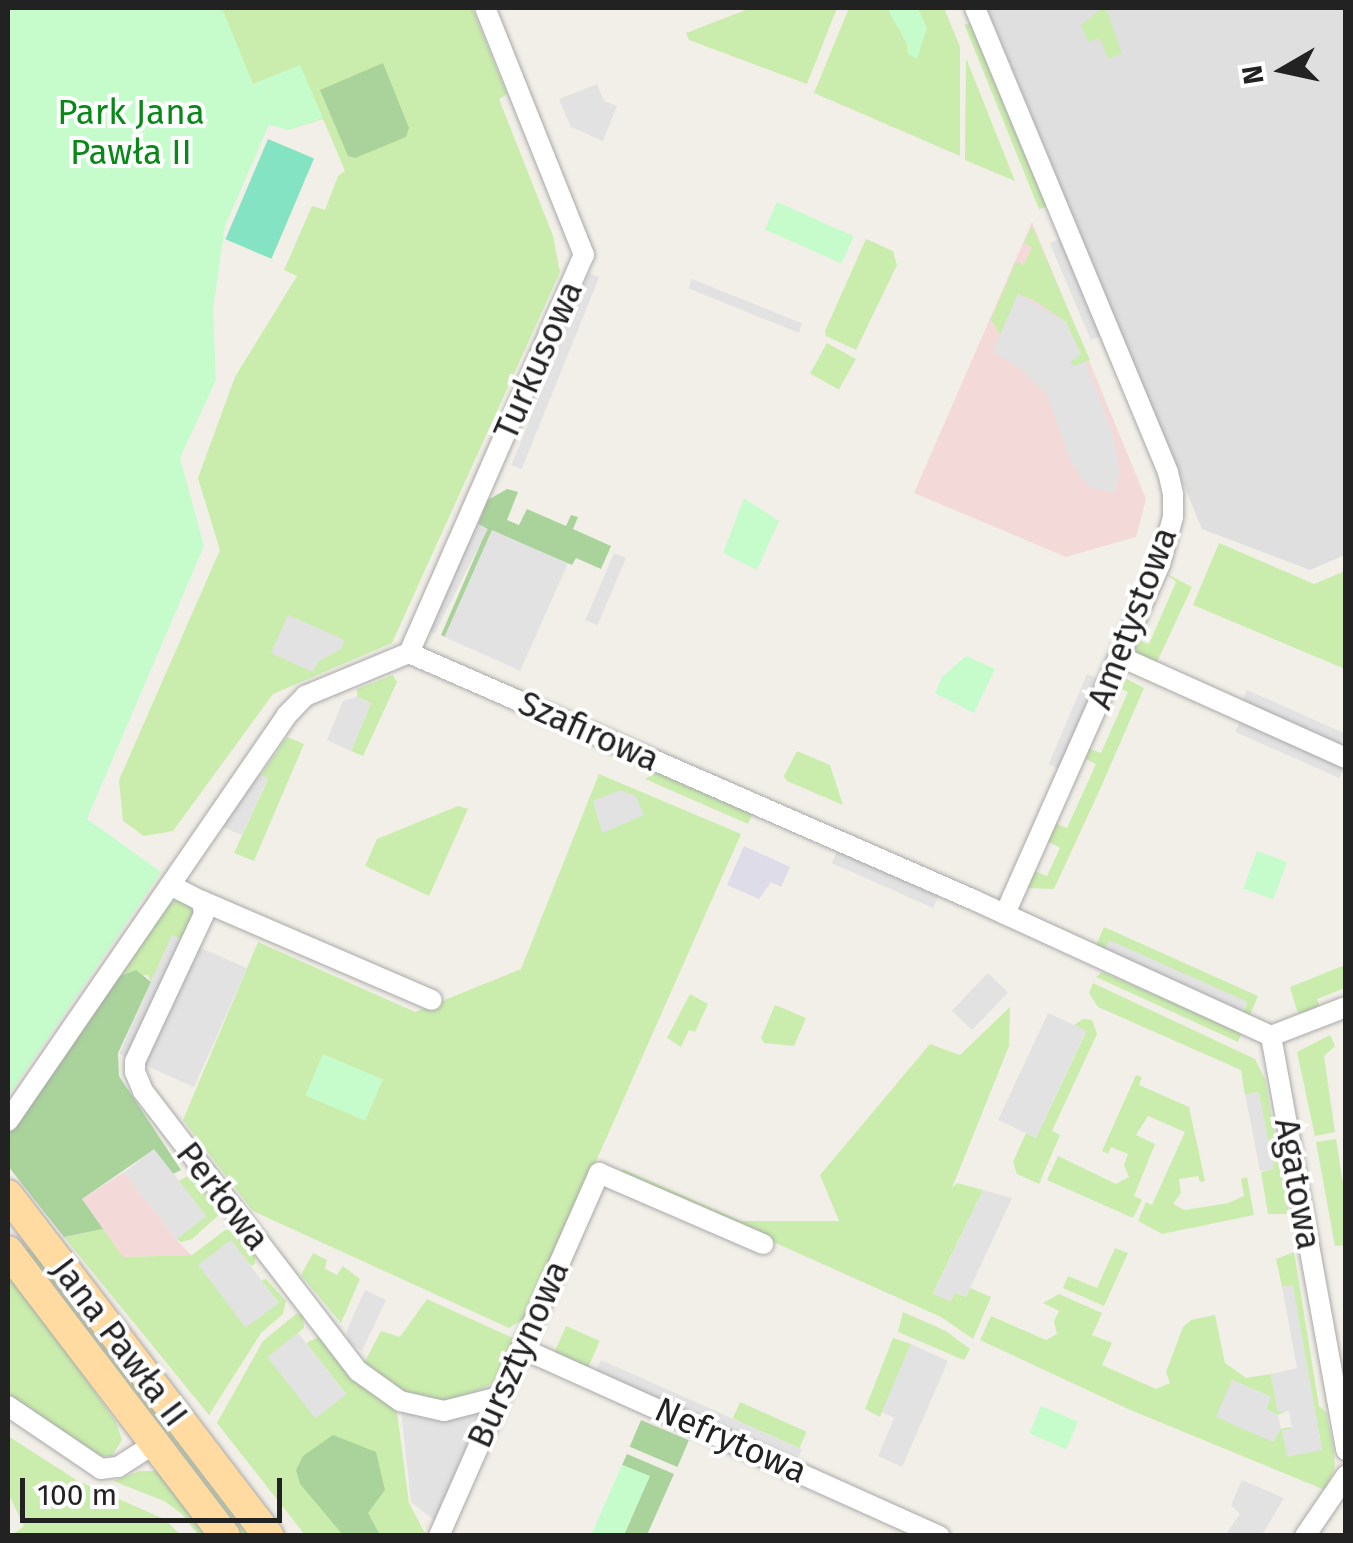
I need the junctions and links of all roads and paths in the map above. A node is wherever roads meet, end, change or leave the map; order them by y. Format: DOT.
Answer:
graph roads {
  1 [pos="485,8"];
  2 [pos="975,8"];
  3 [pos="409,653"];
  4 [pos="1121,657"];
  5 [pos="1346,758"];
  6 [pos="170,885"];
  7 [pos="202,901"];
  8 [pos="1005,914"];
  9 [pos="432,1000"];
  10 [pos="1346,1008"];
  11 [pos="1271,1036"];
  12 [pos="8,1121"];
  13 [pos="8,1195"];
  14 [pos="763,1244"];
  15 [pos="10,1255"];
  16 [pos="522,1348"];
  17 [pos="499,1397"];
  18 [pos="8,1406"];
  19 [pos="154,1444"];
  20 [pos="1346,1450"];
  21 [pos="1346,1476"];
  22 [pos="225,1536"];
  23 [pos="269,1536"];
  24 [pos="439,1536"];
  25 [pos="940,1536"];
  26 [pos="1306,1536"];
  1 -- 3 [label="street, Turkusowa"];
  2 -- 4 [label="street, Ametystowa"];
  3 -- 6 [label="street"];
  3 -- 8 [label="street, Szafirowa"];
  4 -- 5 [label="street"];
  4 -- 8 [label="street, Ametystowa"];
  6 -- 7 [label="street"];
  6 -- 12 [label="street"];
  7 -- 9 [label="street"];
  7 -- 17 [label="street, Perłowa"];
  8 -- 11 [label="street, Szafirowa"];
  10 -- 11 [label="street"];
  11 -- 20 [label="street, Agatowa"];
  13 -- 23 [label="main road, Jana Pawła II"];
  14 -- 16 [label="street, Bursztynowa"];
  15 -- 19 [label="main road, Jana Pawła II"];
  16 -- 17 [label="street, Bursztynowa"];
  16 -- 25 [label="street, Nefrytowa"];
  17 -- 24 [label="street, Bursztynowa"];
  18 -- 19 [label="street"];
  19 -- 22 [label="main road, Jana Pawła II"];
  21 -- 26 [label="street"];
}
